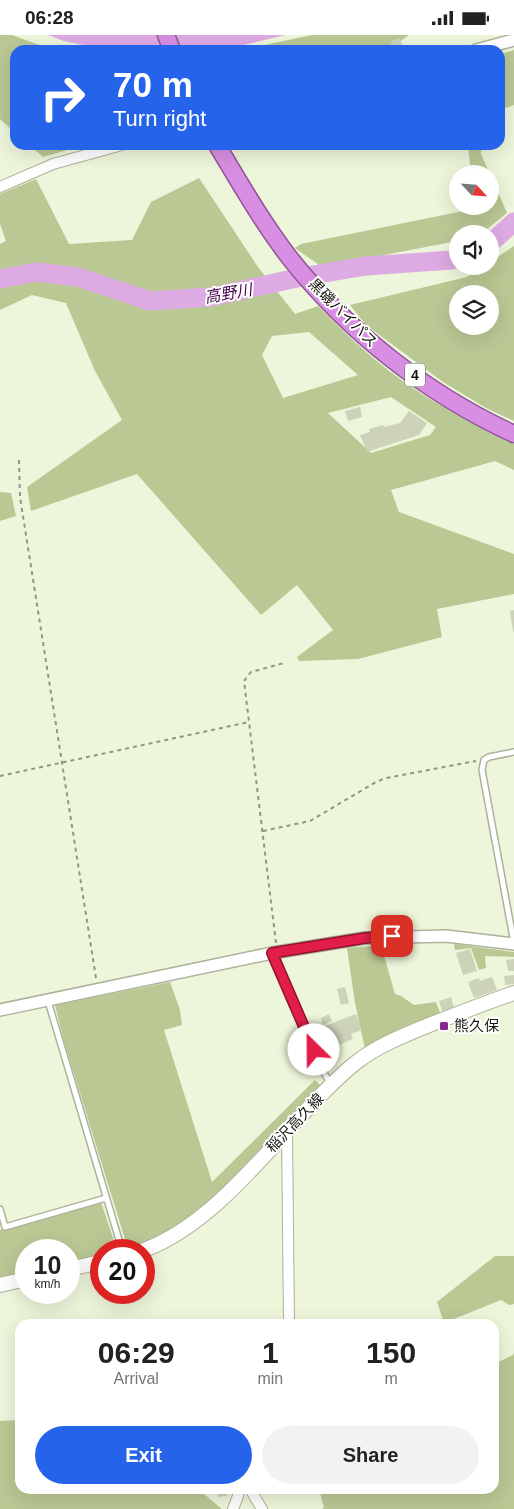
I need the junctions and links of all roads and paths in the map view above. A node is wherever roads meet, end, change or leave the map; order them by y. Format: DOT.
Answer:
graph roads {
  1 [pos="514,40"];
  2 [pos="495,45"];
  3 [pos="104,150"];
  4 [pos="221,150"];
  5 [pos="0,187"];
  6 [pos="514,434"];
  7 [pos="19,460"];
  8 [pos="284,663"];
  9 [pos="250,722"];
  10 [pos="514,752"];
  11 [pos="484,760"];
  12 [pos="63,763"];
  13 [pos="0,776"];
  14 [pos="263,831"];
  15 [pos="514,901"];
  16 [pos="508,906"];
  17 [pos="514,944"];
  18 [pos="275,953"];
  19 [pos="98,990"];
  20 [pos="514,993"];
  21 [pos="48,1001"];
  22 [pos="0,1010"];
  23 [pos="331,1085"];
  24 [pos="286,1131"];
  25 [pos="106,1198"];
  26 [pos="0,1209"];
  27 [pos="119,1239"];
  28 [pos="155,1244"];
  29 [pos="15,1282"];
  30 [pos="0,1285"];
  31 [pos="289,1319"];
  32 [pos="238,1494"];
  33 [pos="253,1494"];
  34 [pos="233,1509"];
  35 [pos="262,1509"];
  1 -- 2 [label="street"];
  3 -- 5 [label="street"];
  4 -- 6 [label="highway, 黒磯バイパス / 4"];
  7 -- 12 [label="path"];
  8 -- 9 [label="path"];
  9 -- 12 [label="path"];
  9 -- 14 [label="path"];
  10 -- 11 [label="lane"];
  11 -- 14 [label="path"];
  11 -- 16 [label="lane"];
  12 -- 13 [label="path"];
  12 -- 19 [label="path"];
  14 -- 18 [label="path"];
  15 -- 16 [label="lane"];
  16 -- 17 [label="lane"];
  17 -- 18 [label="street"];
  18 -- 19 [label="street"];
  18 -- 23 [label="lane"];
  19 -- 21 [label="street"];
  20 -- 23 [label="main road, 稲沢高久線"];
  21 -- 22 [label="street"];
  21 -- 25 [label="lane"];
  23 -- 24 [label="main road, 稲沢高久線"];
  24 -- 28 [label="main road, 稲沢高久線"];
  24 -- 31 [label="street"];
  25 -- 26 [label="lane"];
  25 -- 27 [label="lane"];
  29 -- 30 [label="main road"];
  32 -- 34 [label="street"];
  33 -- 35 [label="street"];
}
